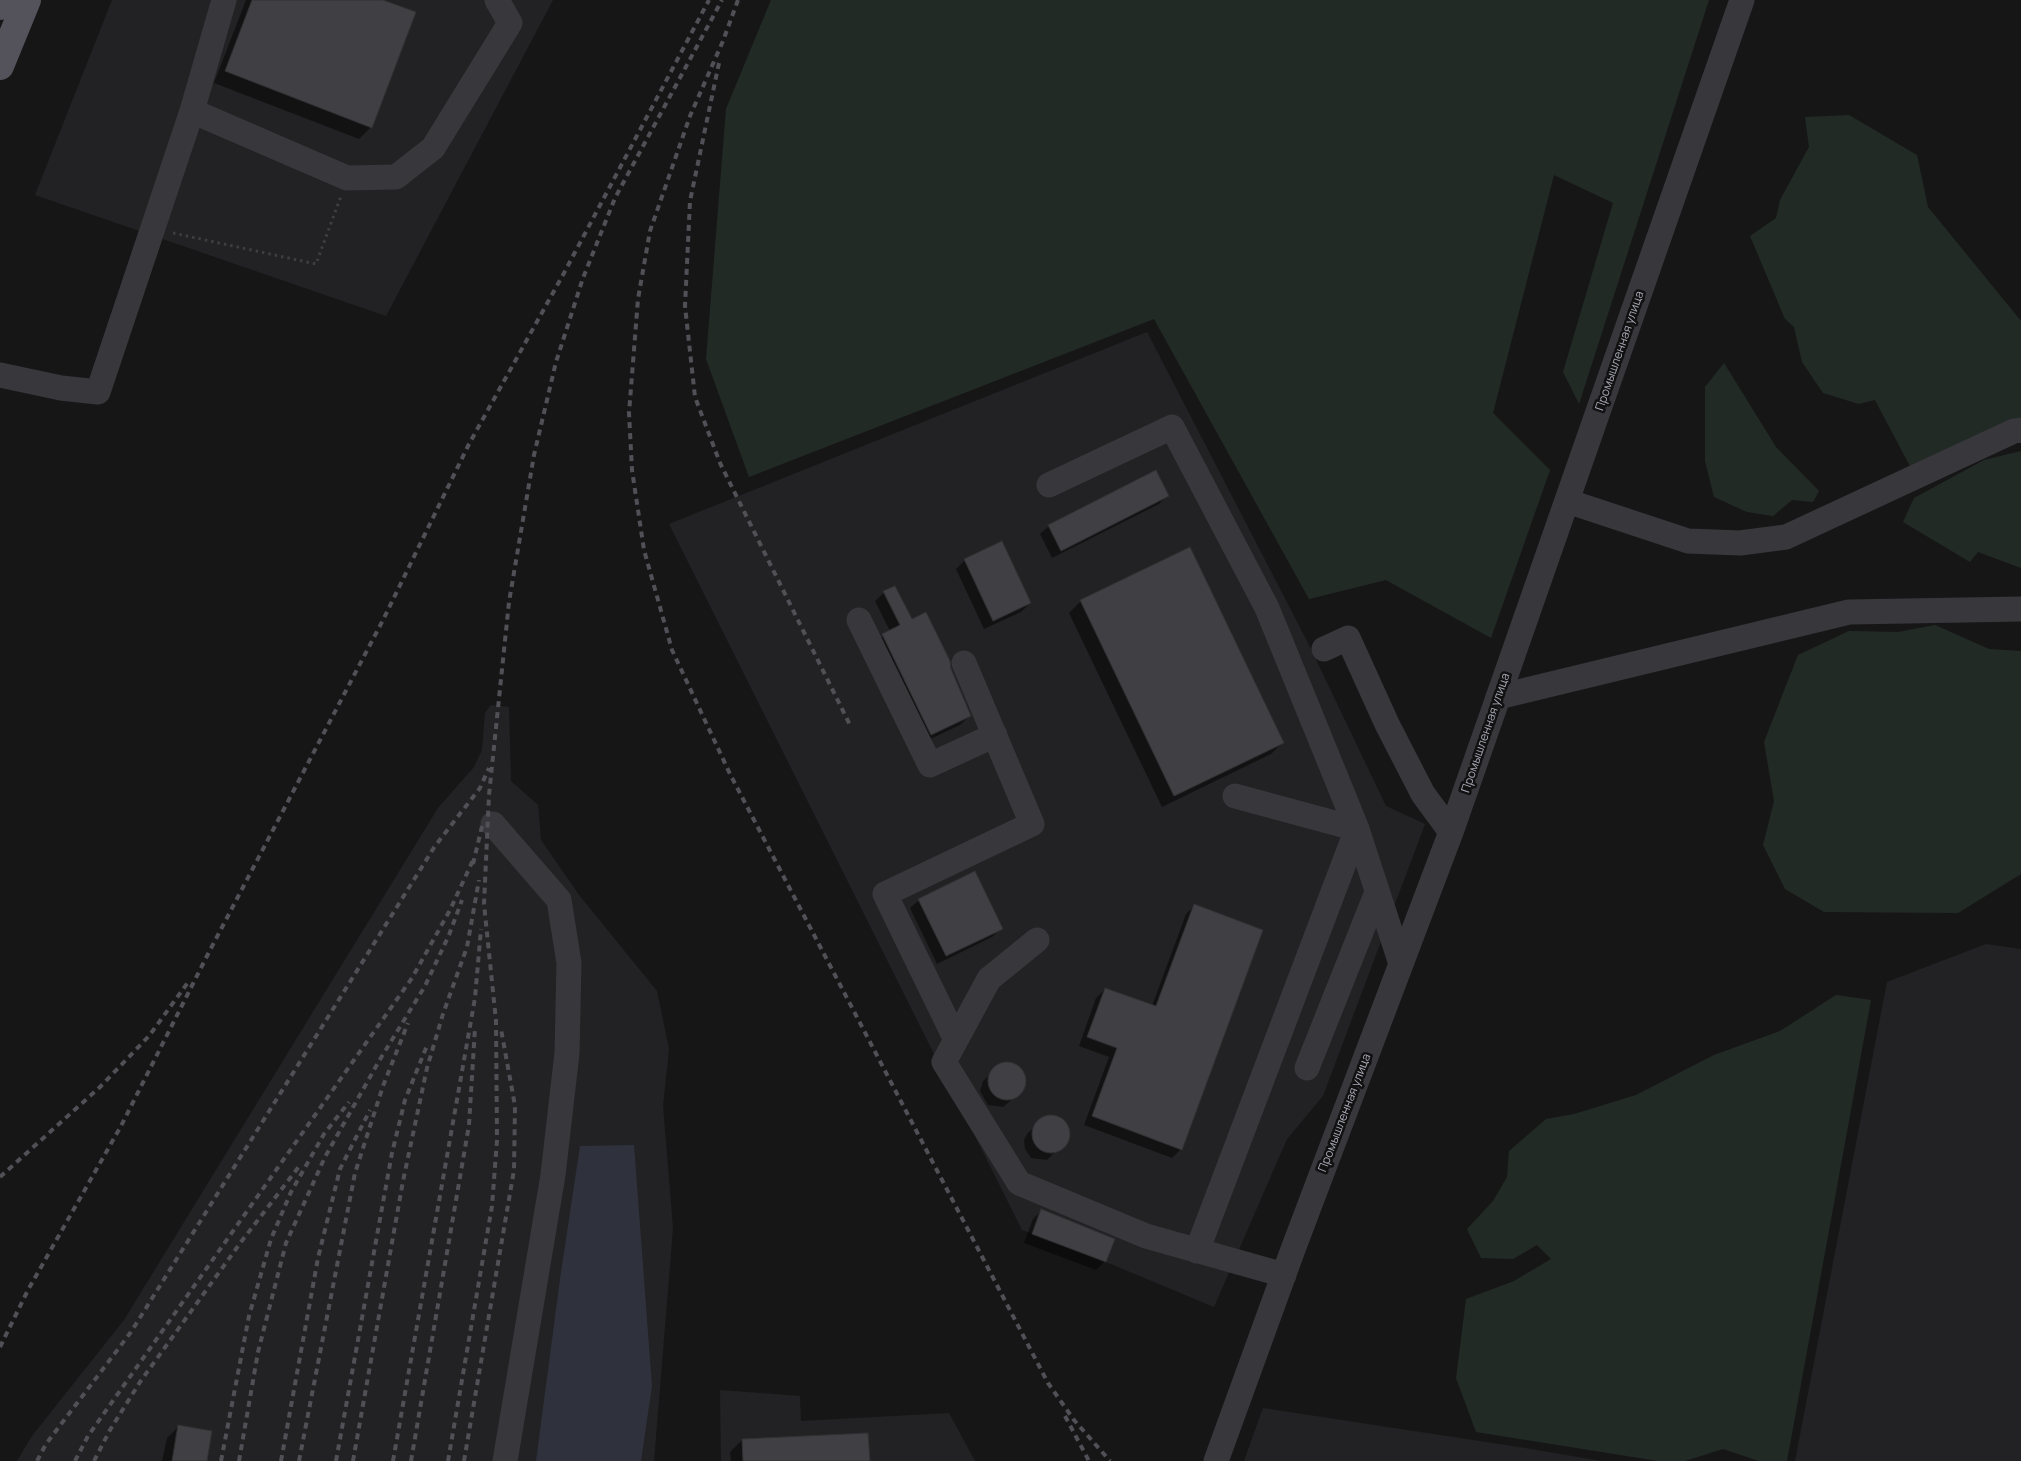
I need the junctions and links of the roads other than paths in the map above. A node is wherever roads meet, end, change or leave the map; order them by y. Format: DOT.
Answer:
graph roads {
  1 [pos="2,0"];
  2 [pos="27,0"];
  3 [pos="224,0"];
  4 [pos="497,0"];
  5 [pos="1742,0"];
  6 [pos="0,6"];
  7 [pos="0,66"];
  8 [pos="192,111"];
  9 [pos="0,375"];
  10 [pos="2021,430"];
  11 [pos="1049,485"];
  12 [pos="1567,501"];
  13 [pos="2021,609"];
  14 [pos="859,620"];
  15 [pos="1324,649"];
  16 [pos="964,663"];
  17 [pos="1498,697"];
  18 [pos="995,736"];
  19 [pos="1235,796"];
  20 [pos="493,824"];
  21 [pos="1356,829"];
  22 [pos="1451,832"];
  23 [pos="1377,892"];
  24 [pos="1037,940"];
  25 [pos="1401,964"];
  26 [pos="956,1040"];
  27 [pos="1307,1068"];
  28 [pos="1197,1251"];
  29 [pos="1284,1275"];
  30 [pos="505,1461"];
  31 [pos="1217,1461"];
  1 -- 6 [label="main road"];
  2 -- 7 [label="main road"];
  3 -- 8 [label="street"];
  4 -- 8 [label="street"];
  5 -- 12 [label="street, Промышленная улица"];
  8 -- 9 [label="street"];
  10 -- 12 [label="street"];
  11 -- 21 [label="street"];
  12 -- 17 [label="street, Промышленная улица"];
  13 -- 17 [label="street"];
  14 -- 18 [label="street"];
  15 -- 22 [label="street"];
  16 -- 18 [label="street"];
  17 -- 22 [label="street, Промышленная улица"];
  18 -- 26 [label="street"];
  19 -- 21 [label="street"];
  20 -- 30 [label="street"];
  21 -- 23 [label="street"];
  21 -- 28 [label="street"];
  22 -- 25 [label="street, Промышленная улица"];
  23 -- 25 [label="street"];
  23 -- 27 [label="street"];
  24 -- 26 [label="street"];
  25 -- 29 [label="street, Промышленная улица"];
  26 -- 28 [label="street"];
  28 -- 29 [label="street"];
  29 -- 31 [label="street, Промышленная улица"];
}
